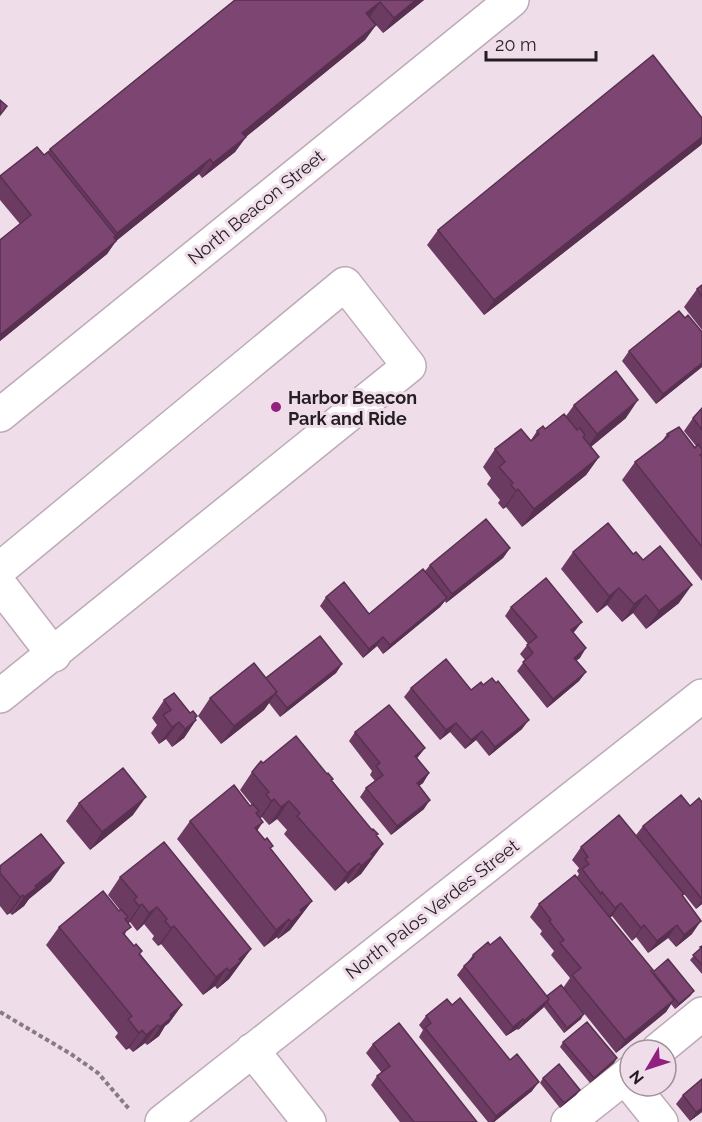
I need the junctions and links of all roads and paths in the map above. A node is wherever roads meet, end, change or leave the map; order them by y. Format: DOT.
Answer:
graph roads {
  1 [pos="512,0"];
  2 [pos="0,415"];
  3 [pos="0,569"];
  4 [pos="0,585"];
  5 [pos="54,655"];
  6 [pos="0,696"];
  7 [pos="696,712"];
  8 [pos="0,1012"];
  9 [pos="702,1014"];
  10 [pos="673,1038"];
  11 [pos="252,1050"];
  12 [pos="618,1088"];
  13 [pos="643,1098"];
  14 [pos="148,1118"];
  15 [pos="309,1122"];
  16 [pos="568,1122"];
  17 [pos="661,1122"];
  1 -- 2 [label="street, North Beacon Street"];
  3 -- 5 [label="street"];
  4 -- 5 [label="street"];
  5 -- 6 [label="street"];
  7 -- 11 [label="street, North Palos Verdes Street"];
  8 -- 14 [label="path"];
  9 -- 10 [label="street"];
  11 -- 14 [label="street, North Palos Verdes Street"];
  11 -- 15 [label="street"];
  12 -- 16 [label="street"];
  13 -- 17 [label="street"];
}
